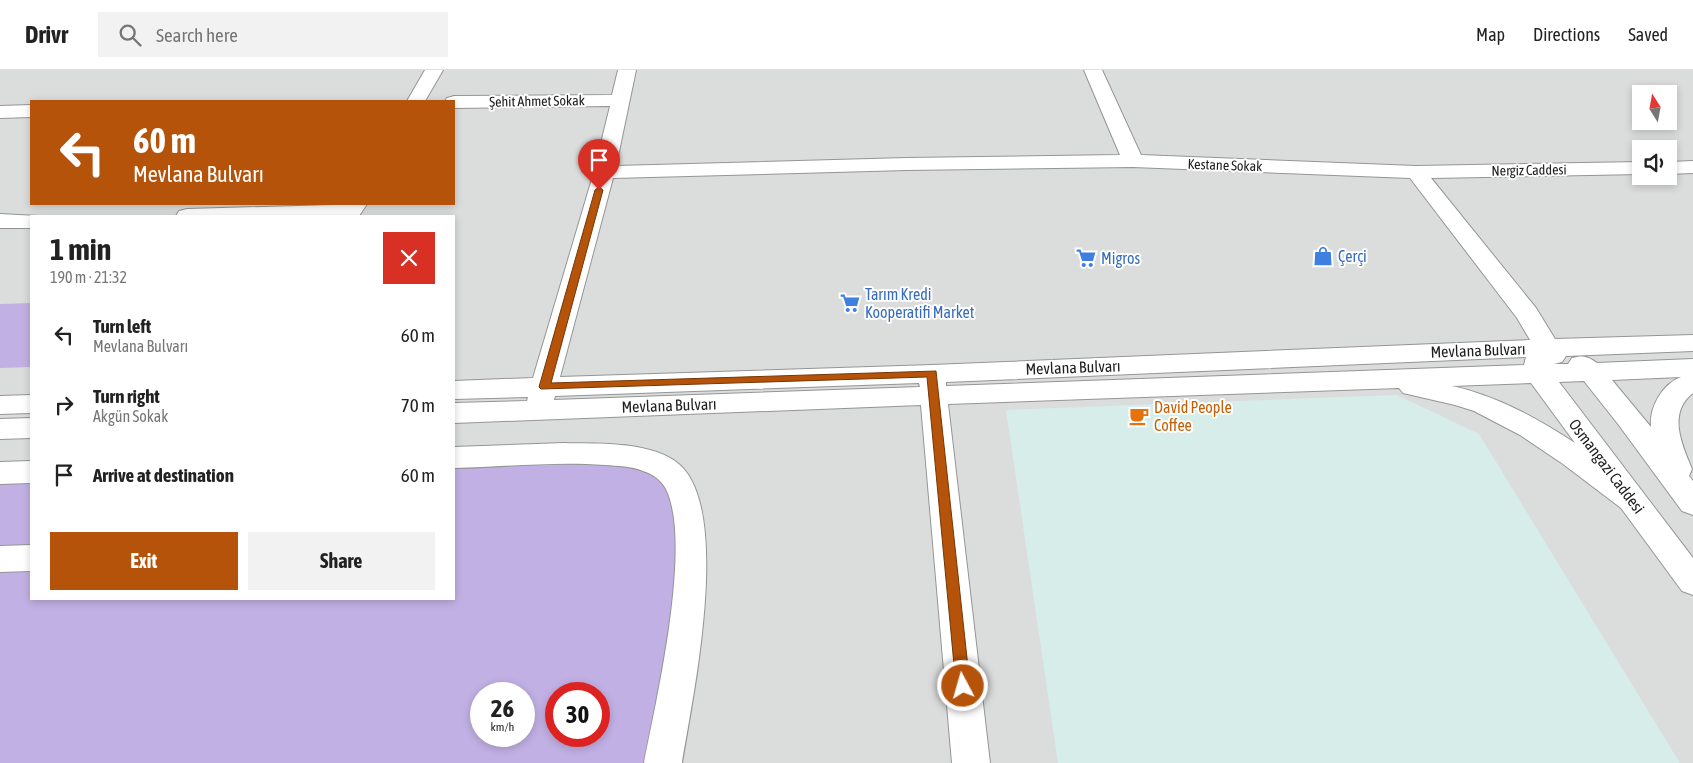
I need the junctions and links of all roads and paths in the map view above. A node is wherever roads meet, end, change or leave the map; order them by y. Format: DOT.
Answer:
graph roads {
  1 [pos="434,70"];
  2 [pos="626,70"];
  3 [pos="1093,70"];
  4 [pos="417,100"];
  5 [pos="620,100"];
  6 [pos="455,102"];
  7 [pos="30,111"];
  8 [pos="0,112"];
  9 [pos="1134,161"];
  10 [pos="1693,167"];
  11 [pos="1632,168"];
  12 [pos="1677,168"];
  13 [pos="604,172"];
  14 [pos="1416,172"];
  15 [pos="355,205"];
  16 [pos="294,215"];
  17 [pos="30,220"];
  18 [pos="0,221"];
  19 [pos="1693,343"];
  20 [pos="1546,359"];
  21 [pos="1693,368"];
  22 [pos="1590,372"];
  23 [pos="1309,380"];
  24 [pos="1693,383"];
  25 [pos="933,384"];
  26 [pos="455,390"];
  27 [pos="541,398"];
  28 [pos="30,404"];
  29 [pos="0,405"];
  30 [pos="455,413"];
  31 [pos="30,428"];
  32 [pos="0,429"];
  33 [pos="455,458"];
  34 [pos="30,472"];
  35 [pos="0,473"];
  36 [pos="1635,502"];
  37 [pos="1692,502"];
  38 [pos="30,558"];
  39 [pos="0,559"];
  40 [pos="1693,582"];
  41 [pos="663,763"];
  42 [pos="971,763"];
  1 -- 4 [label="street"];
  2 -- 5 [label="street"];
  3 -- 9 [label="street"];
  5 -- 6 [label="street, Şehit Ahmet Sokak"];
  5 -- 13 [label="street"];
  7 -- 8 [label="street"];
  9 -- 13 [label="street, Kestane Sokak"];
  9 -- 14 [label="street, Kestane Sokak"];
  10 -- 12 [label="street"];
  11 -- 14 [label="street, Nergiz Caddesi"];
  13 -- 27 [label="street"];
  14 -- 20 [label="street, Osmangazi Caddesi"];
  15 -- 16 [label="street"];
  17 -- 18 [label="street"];
  19 -- 20 [label="street"];
  20 -- 22 [label="street"];
  20 -- 23 [label="street, Mevlana Bulvarı"];
  20 -- 25 [label="street, Mevlana Bulvarı"];
  20 -- 36 [label="street, Osmangazi Caddesi"];
  21 -- 22 [label="street"];
  22 -- 37 [label="street"];
  23 -- 25 [label="street, Mevlana Bulvarı"];
  23 -- 36 [label="street"];
  24 -- 37 [label="street"];
  25 -- 27 [label="street, Mevlana Bulvarı"];
  25 -- 42 [label="street"];
  26 -- 27 [label="street, Mevlana Bulvarı"];
  27 -- 30 [label="street, Mevlana Bulvarı"];
  28 -- 29 [label="street"];
  31 -- 32 [label="street"];
  33 -- 41 [label="street"];
  34 -- 35 [label="street"];
  36 -- 40 [label="street, Osmangazi Caddesi"];
  38 -- 39 [label="street"];
}
